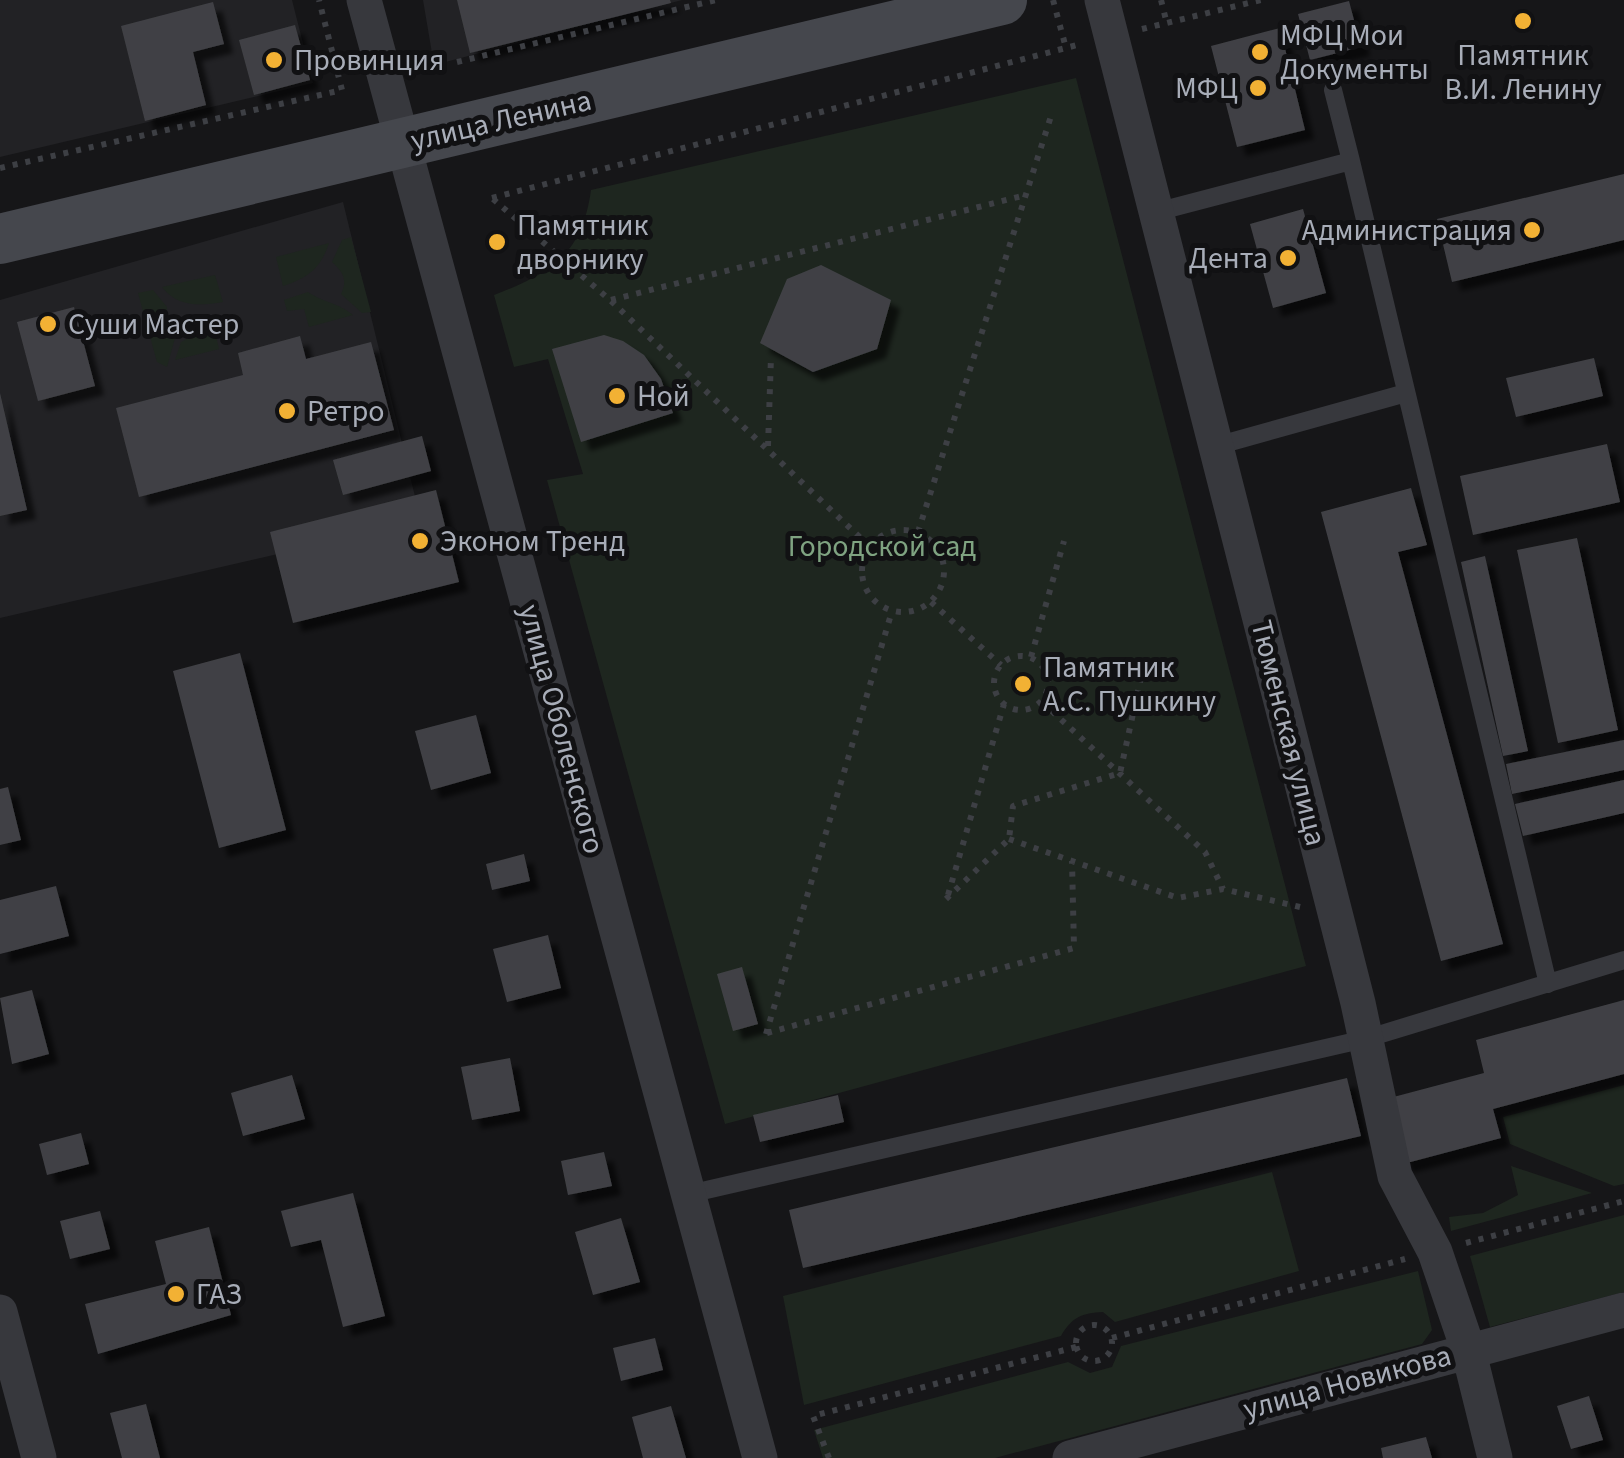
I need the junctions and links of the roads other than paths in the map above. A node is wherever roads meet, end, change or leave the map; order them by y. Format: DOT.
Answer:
graph roads {
  1 [pos="364,0"];
  2 [pos="1002,0"];
  3 [pos="1102,0"];
  4 [pos="1332,90"];
  5 [pos="402,143"];
  6 [pos="1351,161"];
  7 [pos="1156,212"];
  8 [pos="0,239"];
  9 [pos="1406,393"];
  10 [pos="1216,446"];
  11 [pos="1624,960"];
  12 [pos="1548,984"];
  13 [pos="1365,1039"];
  14 [pos="689,1194"];
  15 [pos="1624,1310"];
  16 [pos="0,1312"];
  17 [pos="1468,1350"];
  18 [pos="39,1458"];
  19 [pos="760,1458"];
  20 [pos="1070,1458"];
  21 [pos="1496,1458"];
  1 -- 5 [label="street, улица Оболенского"];
  2 -- 5 [label="main road, улица Ленина"];
  3 -- 7 [label="street, Тюменская улица"];
  4 -- 6 [label="lane"];
  5 -- 8 [label="main road, улица Ленина"];
  5 -- 14 [label="street, улица Оболенского"];
  6 -- 7 [label="lane"];
  6 -- 9 [label="lane"];
  7 -- 10 [label="street, Тюменская улица"];
  9 -- 10 [label="lane"];
  9 -- 12 [label="lane"];
  10 -- 13 [label="street, Тюменская улица"];
  11 -- 12 [label="lane"];
  12 -- 13 [label="lane"];
  13 -- 14 [label="lane"];
  13 -- 17 [label="street, Тюменская улица"];
  14 -- 19 [label="street, улица Оболенского"];
  15 -- 17 [label="street, улица Новикова"];
  16 -- 18 [label="street"];
  17 -- 20 [label="street, улица Новикова"];
  17 -- 21 [label="street, Тюменская улица"];
}
